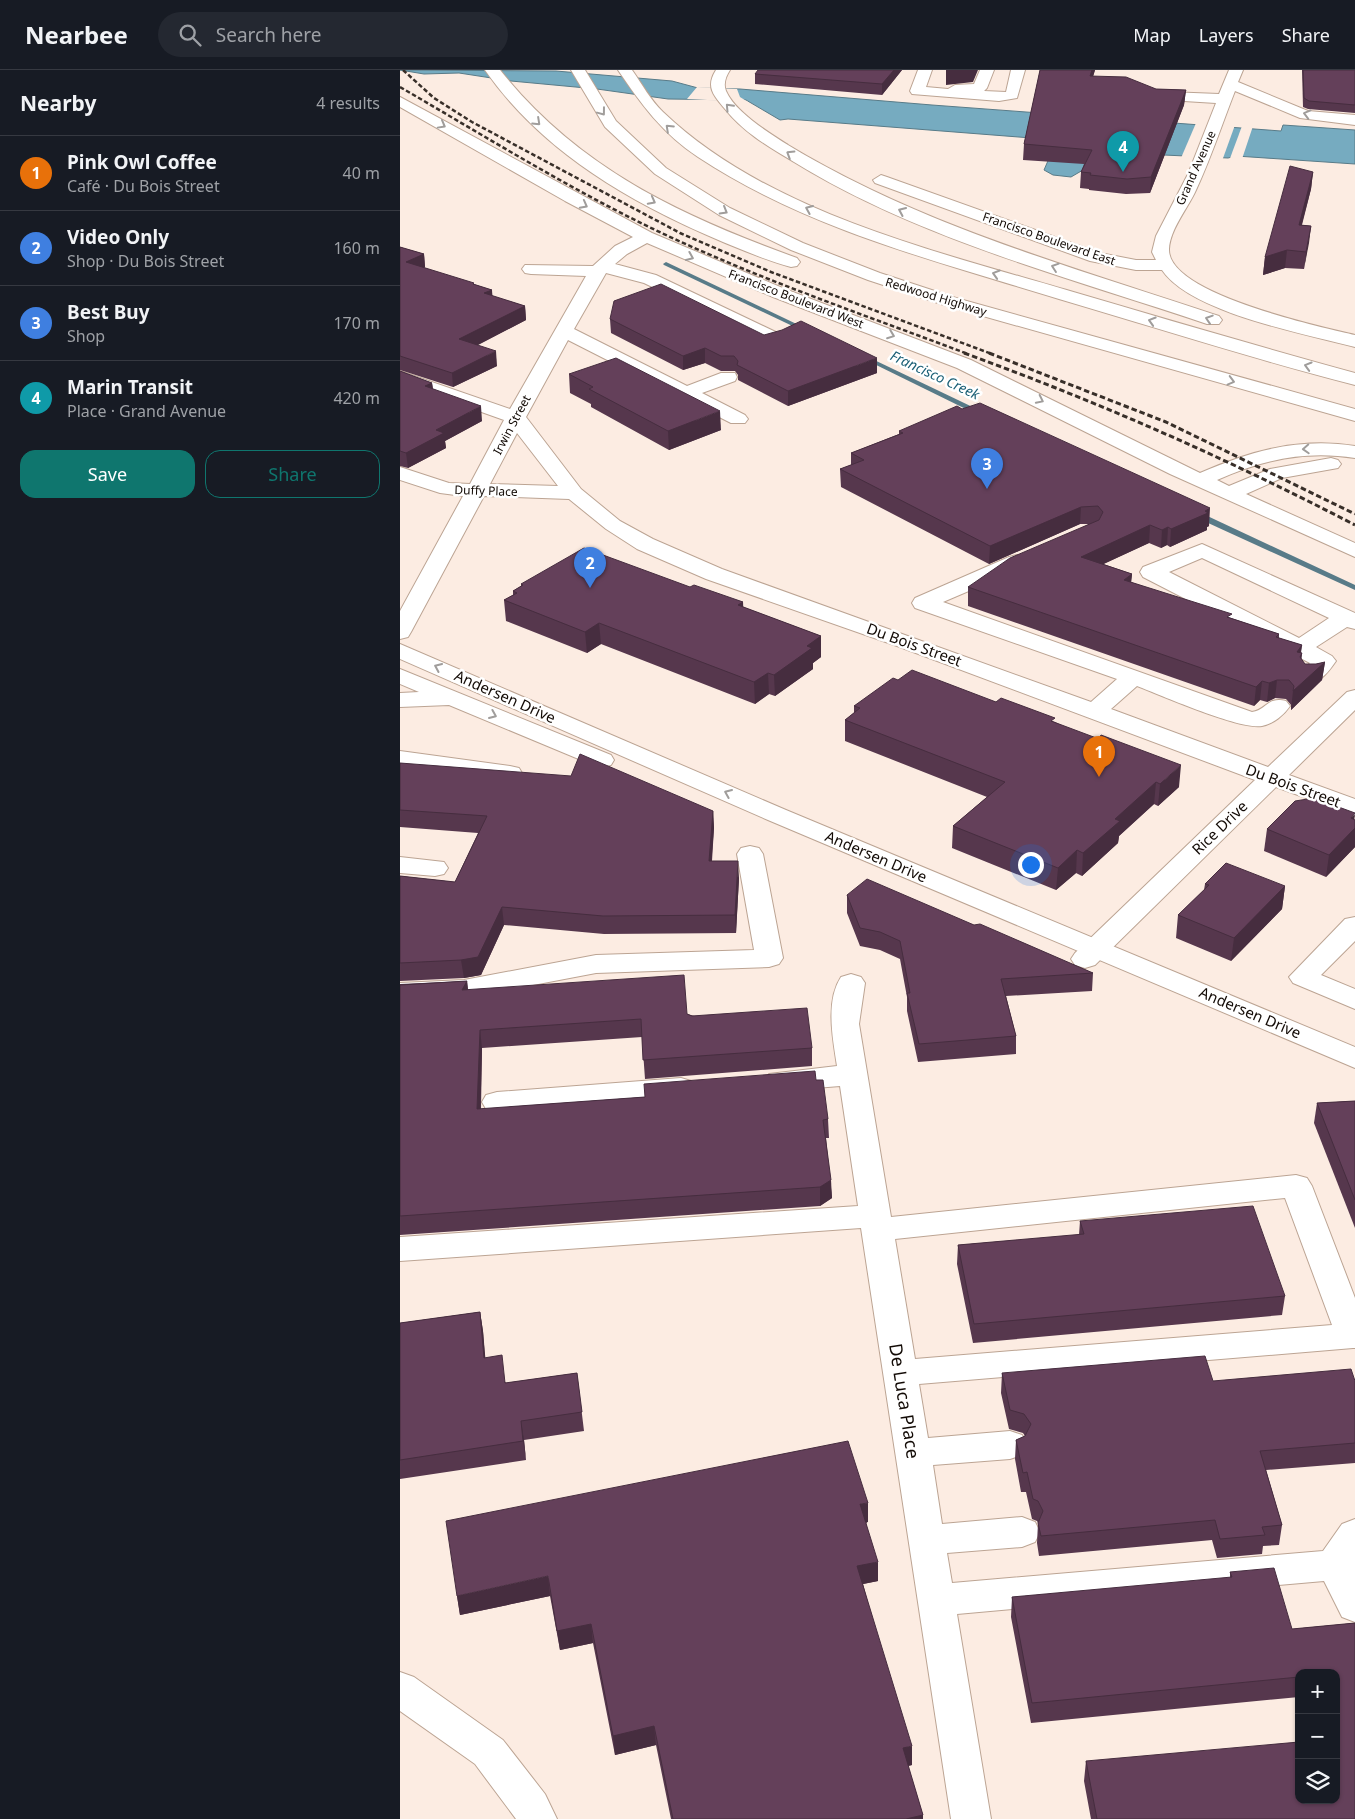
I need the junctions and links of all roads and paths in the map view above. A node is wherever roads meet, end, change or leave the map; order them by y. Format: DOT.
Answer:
graph roads {
  1 [pos="492,70"];
  2 [pos="578,70"];
  3 [pos="625,70"];
  4 [pos="723,70"];
  5 [pos="925,70"];
  6 [pos="987,70"];
  7 [pos="1018,70"];
  8 [pos="1236,70"];
  9 [pos="1230,84"];
  10 [pos="918,86"];
  11 [pos="1168,96"];
  12 [pos="400,101"];
  13 [pos="1222,106"];
  14 [pos="1355,120"];
  15 [pos="881,180"];
  16 [pos="646,237"];
  17 [pos="1167,265"];
  18 [pos="596,274"];
  19 [pos="564,331"];
  20 [pos="776,340"];
  21 [pos="1355,341"];
  22 [pos="1355,366"];
  23 [pos="1184,368"];
  24 [pos="728,377"];
  25 [pos="400,378"];
  26 [pos="1355,379"];
  27 [pos="685,393"];
  28 [pos="1355,415"];
  29 [pos="516,418"];
  30 [pos="738,419"];
  31 [pos="1355,452"];
  32 [pos="1355,465"];
  33 [pos="400,473"];
  34 [pos="1200,480"];
  35 [pos="427,482"];
  36 [pos="475,491"];
  37 [pos="407,493"];
  38 [pos="574,493"];
  39 [pos="1230,493"];
  40 [pos="1355,551"];
  41 [pos="1037,554"];
  42 [pos="1349,621"];
  43 [pos="400,632"];
  44 [pos="1300,647"];
  45 [pos="400,651"];
  46 [pos="400,676"];
  47 [pos="1311,676"];
  48 [pos="1134,677"];
  49 [pos="1355,697"];
  50 [pos="400,700"];
  51 [pos="462,702"];
  52 [pos="1278,706"];
  53 [pos="1094,711"];
  54 [pos="400,758"];
  55 [pos="536,777"];
  56 [pos="1272,779"];
  57 [pos="1355,808"];
  58 [pos="750,854"];
  59 [pos="400,865"];
  60 [pos="435,868"];
  61 [pos="1355,925"];
  62 [pos="1090,954"];
  63 [pos="850,983"];
  64 [pos="400,992"];
  65 [pos="1355,1000"];
  66 [pos="1355,1058"];
  67 [pos="852,1076"];
  68 [pos="1355,1076"];
  69 [pos="754,1083"];
  70 [pos="704,1087"];
  71 [pos="497,1102"];
  72 [pos="876,1223"];
  73 [pos="400,1248"];
  74 [pos="900,1373"];
  75 [pos="1010,1445"];
  76 [pos="912,1453"];
  77 [pos="1022,1532"];
  78 [pos="1355,1534"];
  79 [pos="926,1540"];
  80 [pos="1334,1565"];
  81 [pos="936,1600"];
  82 [pos="1355,1606"];
  83 [pos="400,1689"];
  84 [pos="536,1819"];
  85 [pos="970,1819"];
  1 -- 23 [label="main road, one-way"];
  2 -- 23 [label="main road, Redwood Highway, one-way"];
  26 -- 3 [label="main road, one-way"];
  22 -- 4 [label="main road, one-way"];
  5 -- 10 [label="main road"];
  6 -- 10 [label="main road"];
  7 -- 10 [label="main road"];
  8 -- 9 [label="main road, Grand Avenue"];
  9 -- 13 [label="main road, Grand Avenue"];
  14 -- 9 [label="main road, one-way"];
  11 -- 13 [label="main road"];
  12 -- 16 [label="main road, Francisco Boulevard West, one-way"];
  13 -- 17 [label="main road, Grand Avenue"];
  15 -- 17 [label="main road, Francisco Boulevard East"];
  16 -- 18 [label="main road, Irwin Street"];
  16 -- 34 [label="main road, Francisco Boulevard West, one-way"];
  17 -- 21 [label="main road"];
  18 -- 19 [label="main road, Irwin Street"];
  18 -- 20 [label="main road"];
  19 -- 27 [label="main road"];
  19 -- 29 [label="main road, Irwin Street"];
  23 -- 28 [label="main road, Redwood Highway, one-way"];
  24 -- 27 [label="main road"];
  25 -- 29 [label="main road"];
  27 -- 30 [label="main road"];
  29 -- 36 [label="main road, Irwin Street"];
  29 -- 38 [label="main road, Du Bois Street"];
  31 -- 34 [label="main road, one-way"];
  32 -- 39 [label="main road"];
  33 -- 35 [label="main road, Duffy Place"];
  34 -- 39 [label="main road, Francisco Boulevard West"];
  35 -- 36 [label="main road, Duffy Place"];
  35 -- 37 [label="main road"];
  36 -- 38 [label="main road, Duffy Place"];
  36 -- 43 [label="main road, Irwin Street"];
  38 -- 53 [label="main road, Du Bois Street"];
  39 -- 40 [label="main road"];
  41 -- 48 [label="main road"];
  42 -- 44 [label="main road"];
  42 -- 44 [label="main road"];
  44 -- 47 [label="main road"];
  62 -- 45 [label="main road, Andersen Drive, one-way"];
  46 -- 51 [label="main road, Andersen Drive"];
  48 -- 52 [label="main road"];
  48 -- 53 [label="main road"];
  49 -- 56 [label="main road, Rice Drive"];
  50 -- 51 [label="main road"];
  51 -- 62 [label="main road, Andersen Drive, one-way"];
  53 -- 56 [label="main road, Du Bois Street"];
  54 -- 55 [label="main road"];
  56 -- 57 [label="main road, Du Bois Street"];
  56 -- 62 [label="main road, Rice Drive"];
  58 -- 64 [label="main road"];
  59 -- 60 [label="main road"];
  61 -- 65 [label="main road"];
  62 -- 66 [label="main road, Andersen Drive"];
  62 -- 68 [label="main road, Andersen Drive"];
  63 -- 67 [label="main road, De Luca Place"];
  67 -- 69 [label="main road"];
  67 -- 72 [label="main road, De Luca Place"];
  70 -- 71 [label="main road"];
  72 -- 73 [label="main road"];
  72 -- 74 [label="main road, De Luca Place"];
  72 -- 74 [label="main road"];
  74 -- 76 [label="main road, De Luca Place"];
  75 -- 76 [label="main road"];
  76 -- 79 [label="main road, De Luca Place"];
  77 -- 79 [label="main road"];
  78 -- 80 [label="main road"];
  79 -- 81 [label="main road, De Luca Place"];
  80 -- 81 [label="main road"];
  80 -- 82 [label="main road"];
  81 -- 85 [label="main road, De Luca Place"];
  83 -- 84 [label="main road"];
}
